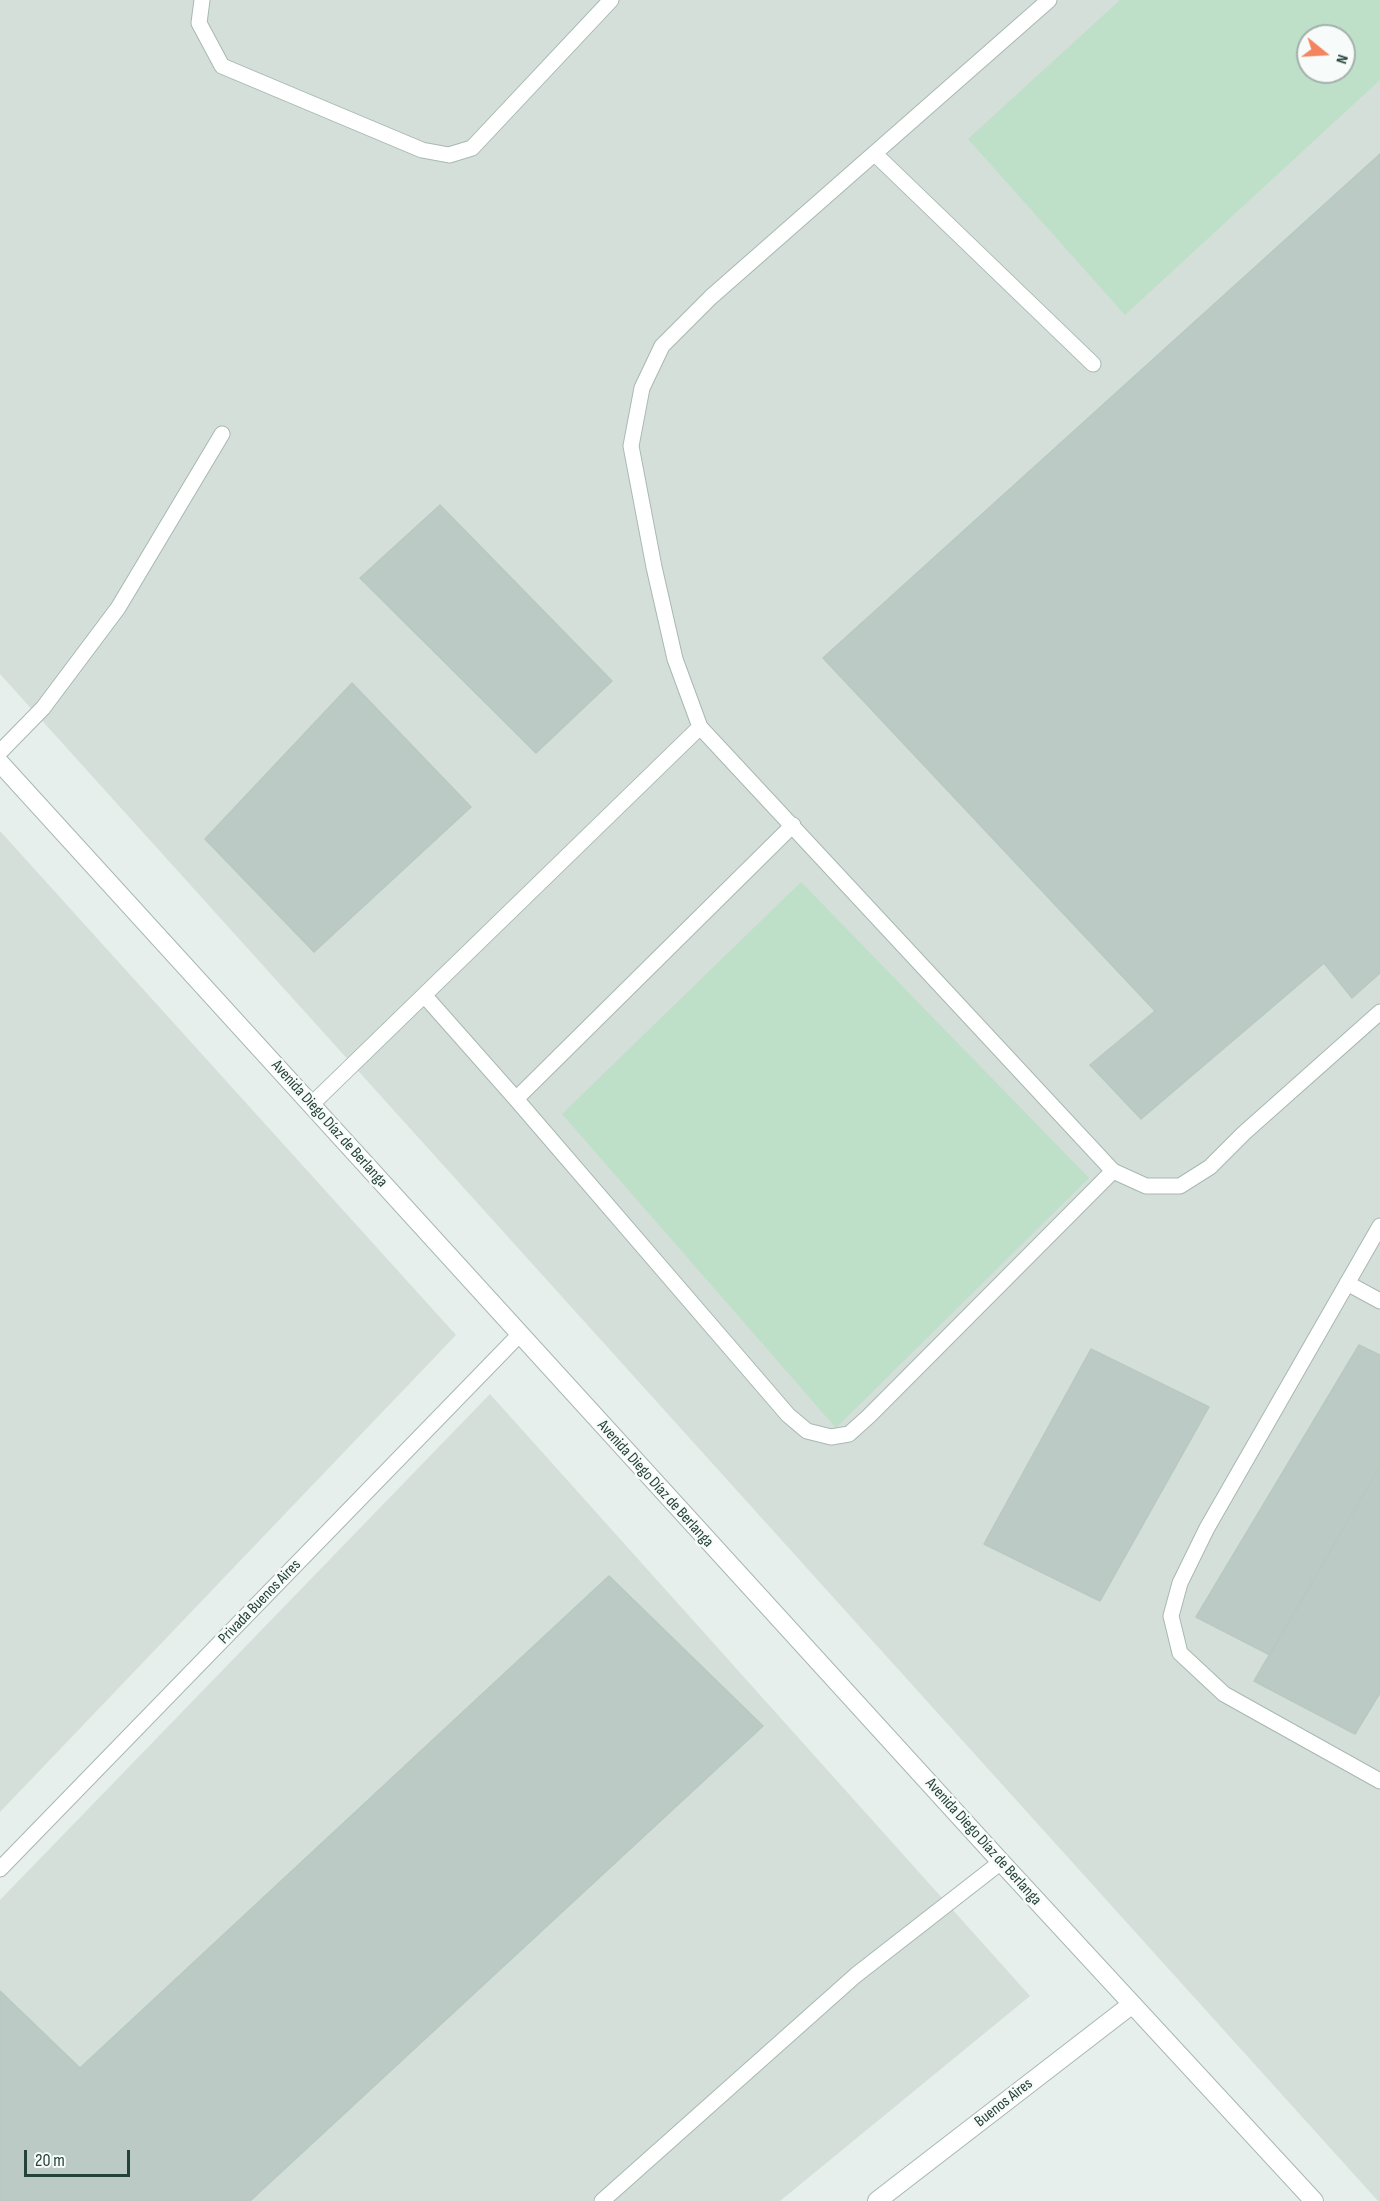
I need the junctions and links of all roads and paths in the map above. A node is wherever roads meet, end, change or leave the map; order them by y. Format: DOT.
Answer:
graph roads {
  1 [pos="202,0"];
  2 [pos="611,0"];
  3 [pos="1049,0"];
  4 [pos="875,154"];
  5 [pos="1093,364"];
  6 [pos="222,434"];
  7 [pos="700,727"];
  8 [pos="0,752"];
  9 [pos="0,763"];
  10 [pos="793,825"];
  11 [pos="424,995"];
  12 [pos="1380,1012"];
  13 [pos="516,1099"];
  14 [pos="312,1104"];
  15 [pos="1113,1171"];
  16 [pos="1380,1226"];
  17 [pos="1347,1283"];
  18 [pos="1380,1301"];
  19 [pos="519,1335"];
  20 [pos="1380,1781"];
  21 [pos="1000,1862"];
  22 [pos="0,1869"];
  23 [pos="1131,2005"];
  24 [pos="888,2198"];
  25 [pos="602,2201"];
  26 [pos="1314,2201"];
  1 -- 2 [label="lane"];
  3 -- 4 [label="lane"];
  4 -- 5 [label="lane"];
  4 -- 7 [label="lane"];
  6 -- 8 [label="lane"];
  7 -- 10 [label="lane"];
  7 -- 11 [label="lane"];
  9 -- 14 [label="street, Avenida Diego Díaz de Berlanga"];
  10 -- 13 [label="lane"];
  10 -- 15 [label="lane"];
  11 -- 13 [label="lane"];
  11 -- 14 [label="lane"];
  12 -- 15 [label="lane"];
  13 -- 15 [label="lane"];
  14 -- 19 [label="street, Avenida Diego Díaz de Berlanga"];
  16 -- 17 [label="lane"];
  17 -- 18 [label="lane"];
  17 -- 20 [label="lane"];
  19 -- 21 [label="street, Avenida Diego Díaz de Berlanga"];
  19 -- 22 [label="lane, Privada Buenos Aires"];
  21 -- 23 [label="street, Avenida Diego Díaz de Berlanga"];
  21 -- 25 [label="lane"];
  23 -- 24 [label="street, Buenos Aires"];
  23 -- 26 [label="street, Avenida Diego Díaz de Berlanga"];
}
